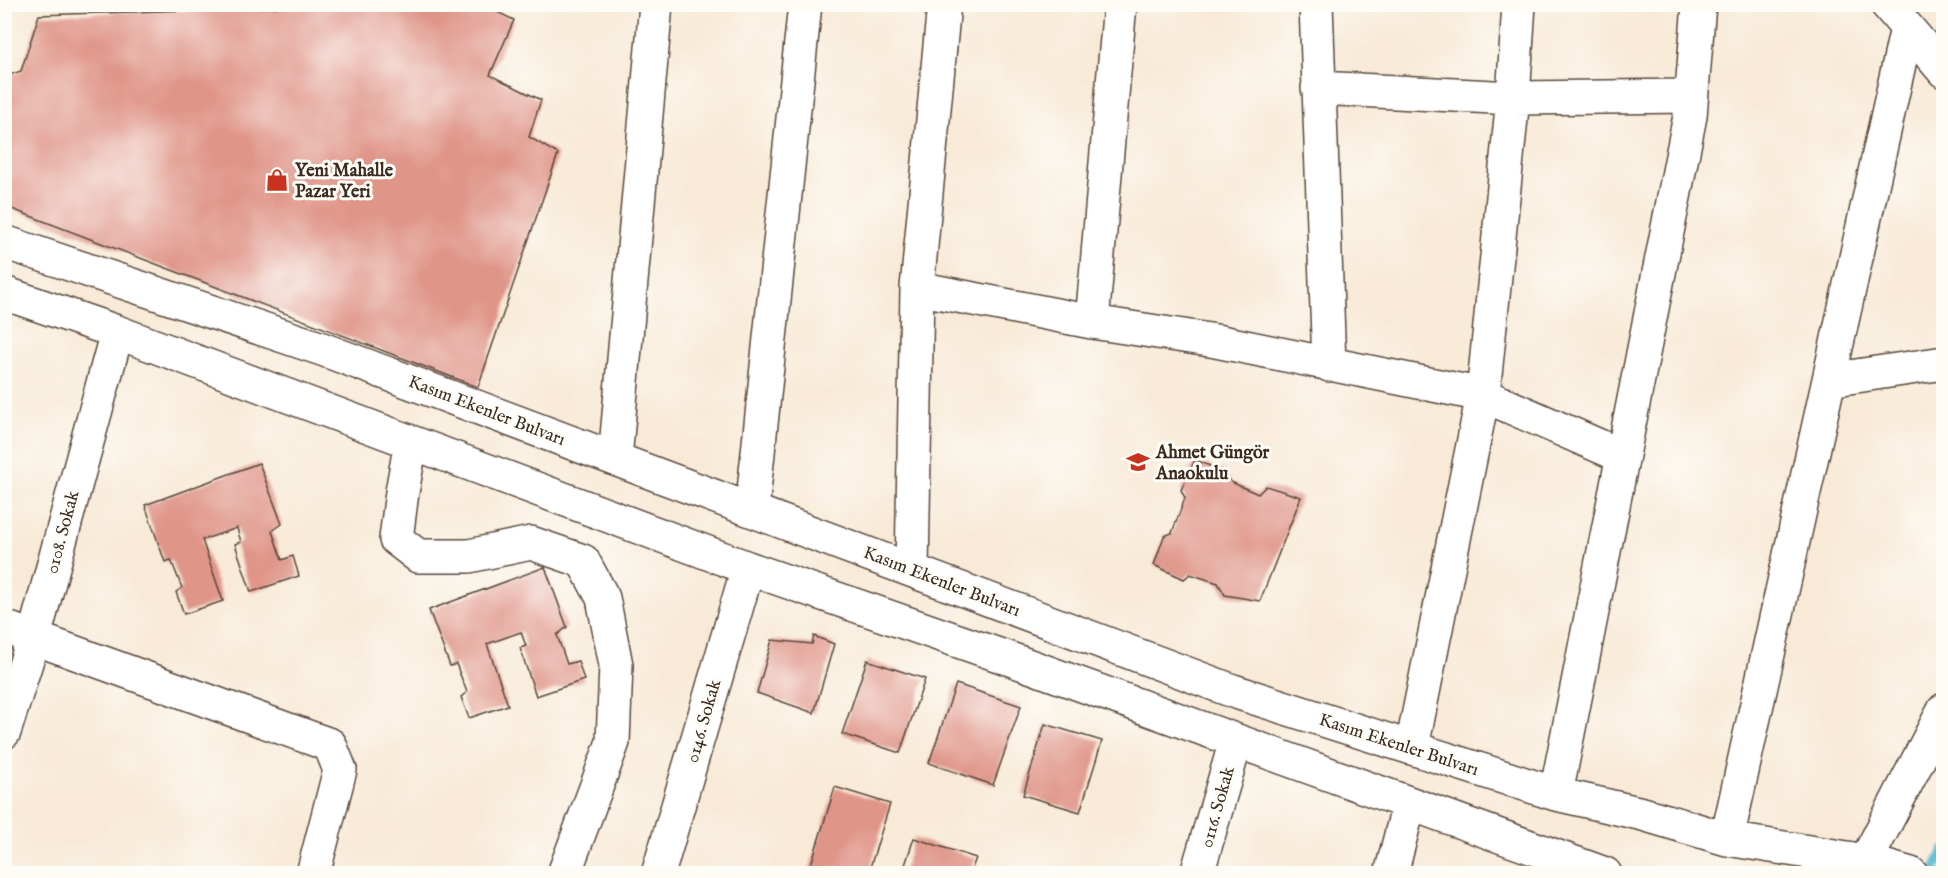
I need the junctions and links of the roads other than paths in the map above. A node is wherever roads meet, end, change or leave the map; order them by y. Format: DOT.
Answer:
graph roads {
  1 [pos="656,4"];
  2 [pos="806,4"];
  3 [pos="944,4"];
  4 [pos="1120,4"];
  5 [pos="1316,4"];
  6 [pos="1519,4"];
  7 [pos="1699,4"];
  8 [pos="1897,16"];
  9 [pos="1944,71"];
  10 [pos="1318,88"];
  11 [pos="1691,96"];
  12 [pos="1513,98"];
  13 [pos="4,242"];
  14 [pos="917,288"];
  15 [pos="4,293"];
  16 [pos="1092,322"];
  17 [pos="117,332"];
  18 [pos="1944,363"];
  19 [pos="1329,365"];
  20 [pos="1829,380"];
  21 [pos="1483,395"];
  22 [pos="411,442"];
  23 [pos="1623,456"];
  24 [pos="615,459"];
  25 [pos="752,510"];
  26 [pos="748,568"];
  27 [pos="912,570"];
  28 [pos="19,632"];
  29 [pos="1944,710"];
  30 [pos="4,732"];
  31 [pos="1236,741"];
  32 [pos="1412,747"];
  33 [pos="1556,794"];
  34 [pos="1409,804"];
  35 [pos="1727,839"];
  36 [pos="1890,868"];
  37 [pos="314,873"];
  38 [pos="564,873"];
  39 [pos="658,873"];
  40 [pos="1197,873"];
  41 [pos="1391,873"];
  42 [pos="1605,873"];
  1 -- 24 [label="street"];
  2 -- 25 [label="street"];
  3 -- 14 [label="street"];
  4 -- 16 [label="street"];
  5 -- 10 [label="street"];
  6 -- 12 [label="street"];
  7 -- 11 [label="street"];
  8 -- 9 [label="street"];
  8 -- 20 [label="street"];
  10 -- 12 [label="street"];
  10 -- 19 [label="street"];
  11 -- 12 [label="street"];
  11 -- 23 [label="street"];
  12 -- 21 [label="street"];
  13 -- 24 [label="street, Kasım Ekenler Bulvarı"];
  14 -- 16 [label="street"];
  14 -- 27 [label="street"];
  15 -- 17 [label="street"];
  16 -- 19 [label="street"];
  17 -- 22 [label="street"];
  17 -- 28 [label="street, 0108. Sokak"];
  18 -- 20 [label="street"];
  19 -- 21 [label="street"];
  20 -- 35 [label="street"];
  21 -- 23 [label="street"];
  21 -- 32 [label="street"];
  22 -- 26 [label="street"];
  22 -- 38 [label="street"];
  23 -- 33 [label="street"];
  24 -- 25 [label="street, Kasım Ekenler Bulvarı"];
  25 -- 27 [label="street, Kasım Ekenler Bulvarı"];
  26 -- 31 [label="street"];
  26 -- 39 [label="street, 0146. Sokak"];
  27 -- 32 [label="street, Kasım Ekenler Bulvarı"];
  28 -- 30 [label="street, 0108. Sokak"];
  28 -- 37 [label="street"];
  29 -- 36 [label="street"];
  31 -- 34 [label="street"];
  31 -- 40 [label="street, 0116. Sokak"];
  32 -- 33 [label="street, Kasım Ekenler Bulvarı"];
  33 -- 35 [label="street, Kasım Ekenler Bulvarı"];
  34 -- 41 [label="street"];
  34 -- 42 [label="street"];
  35 -- 36 [label="street, Kasım Ekenler Bulvarı"];
}
